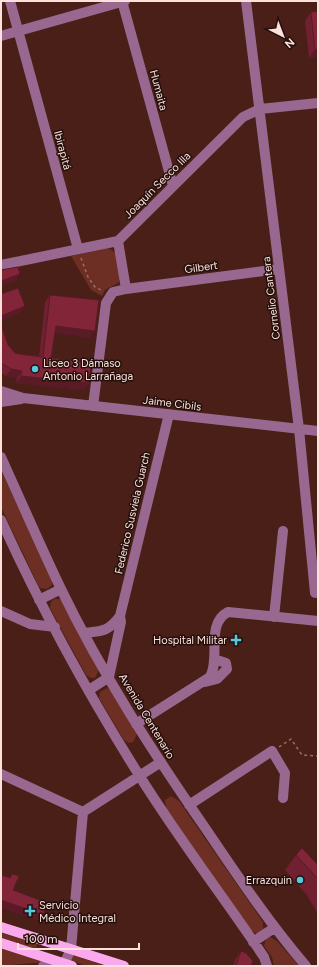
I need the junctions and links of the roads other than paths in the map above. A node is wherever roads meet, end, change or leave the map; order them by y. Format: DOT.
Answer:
graph roads {
  1 [pos="10,1"];
  2 [pos="123,1"];
  3 [pos="246,1"];
  4 [pos="18,31"];
  5 [pos="1,36"];
  6 [pos="318,103"];
  7 [pos="260,109"];
  8 [pos="173,186"];
  9 [pos="118,241"];
  10 [pos="78,249"];
  11 [pos="1,265"];
  12 [pos="279,269"];
  13 [pos="126,289"];
  14 [pos="1,391"];
  15 [pos="23,398"];
  16 [pos="1,402"];
  17 [pos="93,406"];
  18 [pos="169,414"];
  19 [pos="299,429"];
  20 [pos="318,431"];
  21 [pos="1,457"];
  22 [pos="1,520"];
  23 [pos="283,531"];
  24 [pos="62,589"];
  25 [pos="315,593"];
  26 [pos="39,600"];
  27 [pos="1,611"];
  28 [pos="120,616"];
  29 [pos="274,618"];
  30 [pos="318,621"];
  31 [pos="54,627"];
  32 [pos="84,633"];
  33 [pos="109,677"];
  34 [pos="88,690"];
  35 [pos="136,724"];
  36 [pos="161,762"];
  37 [pos="1,774"];
  38 [pos="139,776"];
  39 [pos="283,798"];
  40 [pos="189,805"];
  41 [pos="83,812"];
  42 [pos="1,927"];
  43 [pos="274,928"];
  44 [pos="253,942"];
  45 [pos="1,943"];
  46 [pos="71,949"];
  47 [pos="68,965"];
  48 [pos="43,966"];
  49 [pos="124,966"];
  50 [pos="267,966"];
  51 [pos="306,966"];
  1 -- 4 [label="street, Ibirapitá"];
  2 -- 4 [label="street"];
  2 -- 8 [label="street, Humaita"];
  3 -- 7 [label="street, Cornelio Cantera"];
  4 -- 5 [label="street"];
  4 -- 10 [label="street, Ibirapitá"];
  6 -- 7 [label="street, Joaquín Secco Illa"];
  7 -- 8 [label="street, Joaquín Secco Illa"];
  7 -- 12 [label="street, Cornelio Cantera"];
  8 -- 9 [label="street, Joaquín Secco Illa"];
  9 -- 10 [label="street"];
  9 -- 13 [label="street"];
  10 -- 11 [label="street"];
  12 -- 13 [label="street, Gilbert"];
  12 -- 19 [label="street, Cornelio Cantera"];
  13 -- 17 [label="street"];
  14 -- 15 [label="street, Jaime Cibils"];
  15 -- 16 [label="street, Jaime Cibils"];
  15 -- 17 [label="street, Jaime Cibils"];
  17 -- 18 [label="street, Jaime Cibils"];
  18 -- 19 [label="street, Jaime Cibils"];
  18 -- 28 [label="street, Federico Susviela Guarch"];
  19 -- 20 [label="street, Jaime Cibils"];
  19 -- 25 [label="street, Cornelio Cantera"];
  21 -- 24 [label="street, Avenida Centenario"];
  22 -- 26 [label="street"];
  23 -- 29 [label="street"];
  24 -- 26 [label="street"];
  24 -- 32 [label="street, Avenida Centenario"];
  26 -- 31 [label="street"];
  27 -- 31 [label="street"];
  28 -- 32 [label="street"];
  28 -- 33 [label="street, Federico Susviela Guarch"];
  29 -- 30 [label="street"];
  29 -- 35 [label="street"];
  31 -- 34 [label="street"];
  32 -- 33 [label="street, Avenida Centenario"];
  33 -- 34 [label="street"];
  33 -- 35 [label="street, Avenida Centenario"];
  34 -- 38 [label="street"];
  35 -- 36 [label="street, Avenida Centenario"];
  36 -- 38 [label="street"];
  36 -- 40 [label="street, Avenida Centenario"];
  37 -- 41 [label="street"];
  38 -- 41 [label="street"];
  38 -- 44 [label="street"];
  39 -- 40 [label="street"];
  40 -- 43 [label="street, Avenida Centenario"];
  41 -- 46 [label="street"];
  42 -- 46 [label="main road"];
  43 -- 44 [label="street"];
  43 -- 51 [label="street, Avenida Centenario"];
  44 -- 50 [label="street"];
  45 -- 47 [label="main road"];
  46 -- 47 [label="street"];
  46 -- 49 [label="main road"];
  47 -- 48 [label="street"];
}
